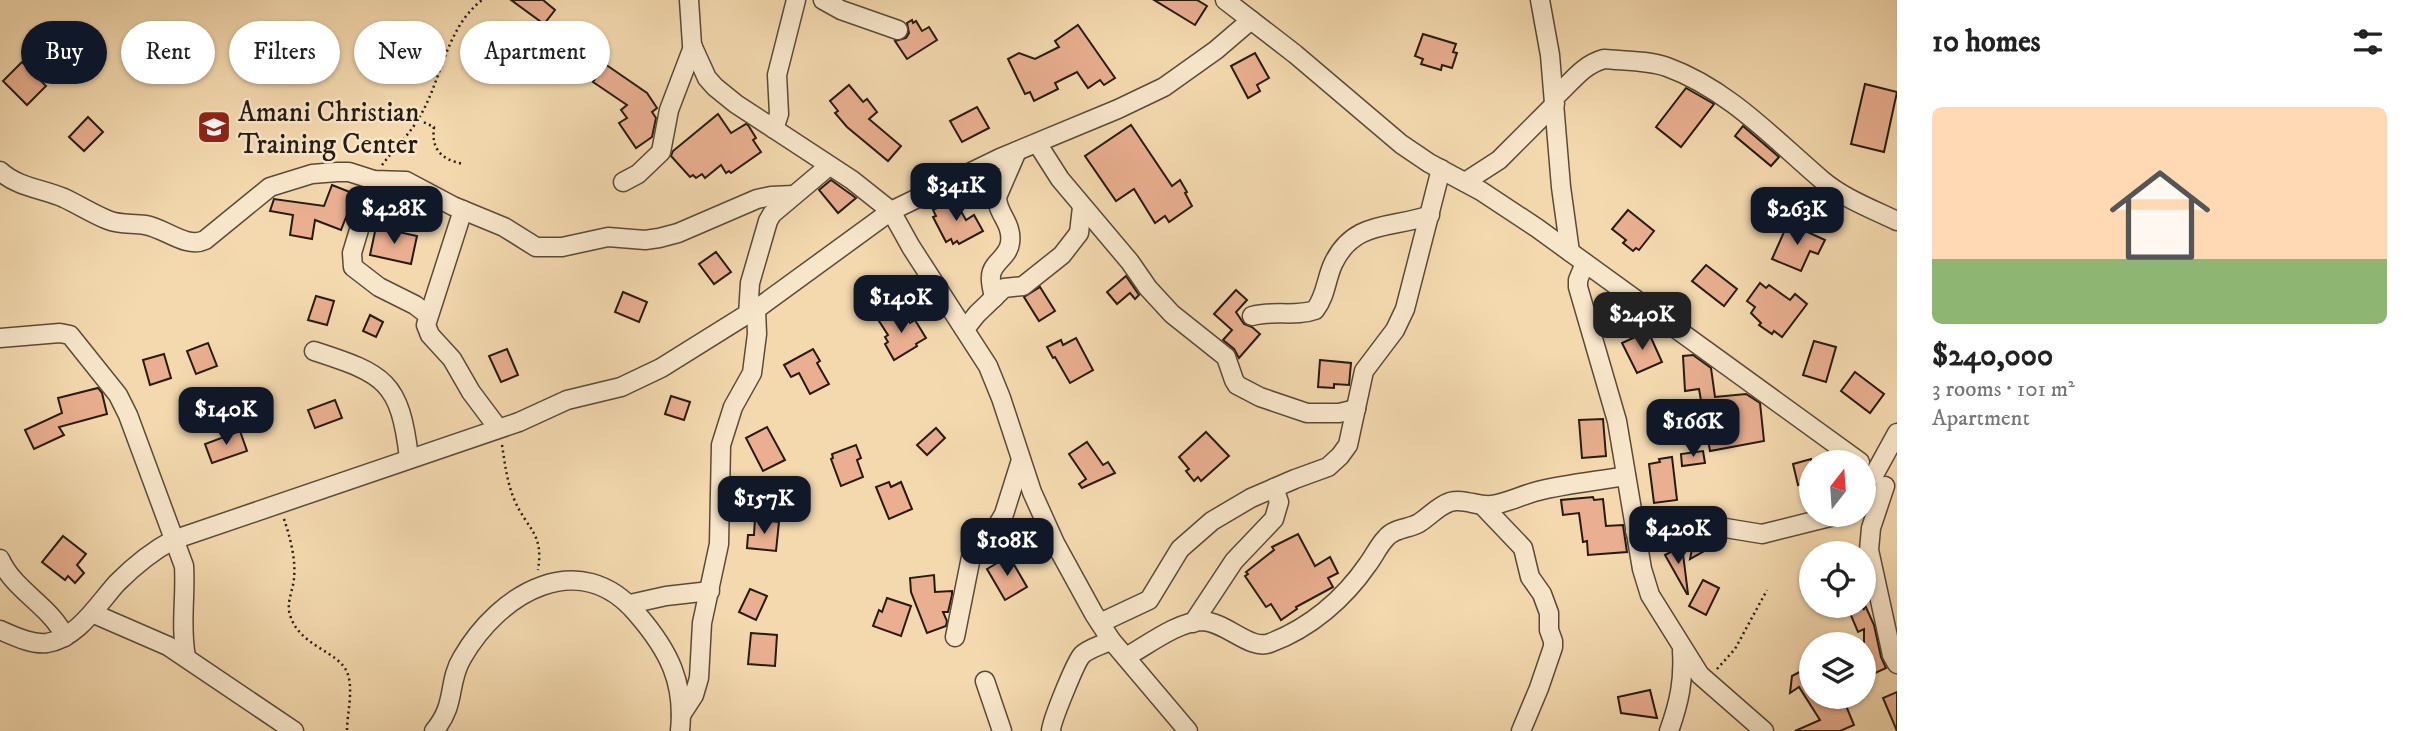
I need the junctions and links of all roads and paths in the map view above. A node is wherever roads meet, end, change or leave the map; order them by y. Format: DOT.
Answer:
graph roads {
  1 [pos="482,0"];
  2 [pos="689,0"];
  3 [pos="796,0"];
  4 [pos="823,0"];
  5 [pos="1225,0"];
  6 [pos="1539,0"];
  7 [pos="1245,11"];
  8 [pos="898,30"];
  9 [pos="693,47"];
  10 [pos="1555,100"];
  11 [pos="419,120"];
  12 [pos="774,129"];
  13 [pos="1037,143"];
  14 [pos="1017,151"];
  15 [pos="464,164"];
  16 [pos="829,166"];
  17 [pos="1441,169"];
  18 [pos="0,171"];
  19 [pos="374,180"];
  20 [pos="624,182"];
  21 [pos="1465,182"];
  22 [pos="794,195"];
  23 [pos="1082,207"];
  24 [pos="463,210"];
  25 [pos="891,211"];
  26 [pos="1430,215"];
  27 [pos="1897,221"];
  28 [pos="1570,252"];
  29 [pos="1586,262"];
  30 [pos="994,298"];
  31 [pos="752,312"];
  32 [pos="428,315"];
  33 [pos="1252,316"];
  34 [pos="965,329"];
  35 [pos="0,338"];
  36 [pos="314,351"];
  37 [pos="1356,409"];
  38 [pos="498,428"];
  39 [pos="1897,433"];
  40 [pos="1840,450"];
  41 [pos="409,458"];
  42 [pos="1021,460"];
  43 [pos="1626,476"];
  44 [pos="1876,477"];
  45 [pos="1274,488"];
  46 [pos="276,504"];
  47 [pos="1483,506"];
  48 [pos="1799,525"];
  49 [pos="1871,527"];
  50 [pos="1635,531"];
  51 [pos="173,540"];
  52 [pos="0,559"];
  53 [pos="534,587"];
  54 [pos="1767,590"];
  55 [pos="710,591"];
  56 [pos="629,604"];
  57 [pos="92,613"];
  58 [pos="1100,623"];
  59 [pos="1193,623"];
  60 [pos="0,630"];
  61 [pos="65,637"];
  62 [pos="955,637"];
  63 [pos="1111,640"];
  64 [pos="1682,648"];
  65 [pos="186,657"];
  66 [pos="1126,657"];
  67 [pos="1897,664"];
  68 [pos="985,681"];
  69 [pos="1708,681"];
  70 [pos="680,723"];
  71 [pos="294,731"];
  72 [pos="347,731"];
  73 [pos="434,731"];
  74 [pos="1002,731"];
  75 [pos="1051,731"];
  76 [pos="1188,731"];
  77 [pos="1521,731"];
  78 [pos="1669,731"];
  79 [pos="1764,731"];
  1 -- 11 [label="path"];
  2 -- 9 [label="street"];
  3 -- 12 [label="street"];
  4 -- 8 [label="street"];
  5 -- 7 [label="street"];
  6 -- 10 [label="street"];
  7 -- 13 [label="street"];
  7 -- 17 [label="street"];
  9 -- 12 [label="street"];
  9 -- 20 [label="street"];
  10 -- 21 [label="street"];
  10 -- 27 [label="street"];
  10 -- 28 [label="street"];
  11 -- 15 [label="path"];
  11 -- 19 [label="path"];
  12 -- 16 [label="street"];
  13 -- 14 [label="street"];
  13 -- 23 [label="street"];
  14 -- 25 [label="street"];
  14 -- 30 [label="street"];
  16 -- 22 [label="street"];
  16 -- 25 [label="street"];
  17 -- 21 [label="street"];
  17 -- 26 [label="street"];
  18 -- 19 [label="street"];
  19 -- 24 [label="street"];
  19 -- 32 [label="street"];
  21 -- 28 [label="street"];
  22 -- 24 [label="street"];
  22 -- 31 [label="street"];
  23 -- 30 [label="street"];
  23 -- 37 [label="street"];
  24 -- 32 [label="street"];
  25 -- 31 [label="street"];
  25 -- 34 [label="street"];
  26 -- 33 [label="street"];
  26 -- 37 [label="street"];
  28 -- 29 [label="street"];
  29 -- 40 [label="street"];
  29 -- 43 [label="street"];
  30 -- 34 [label="street"];
  31 -- 38 [label="street"];
  31 -- 55 [label="street"];
  32 -- 38 [label="street"];
  34 -- 42 [label="street"];
  35 -- 51 [label="street"];
  36 -- 41 [label="street"];
  37 -- 45 [label="street"];
  38 -- 41 [label="street"];
  38 -- 53 [label="path"];
  39 -- 44 [label="street"];
  41 -- 46 [label="street"];
  42 -- 58 [label="street"];
  42 -- 62 [label="street"];
  43 -- 47 [label="street"];
  43 -- 50 [label="street"];
  45 -- 58 [label="street"];
  45 -- 59 [label="street"];
  46 -- 51 [label="street"];
  46 -- 72 [label="path"];
  47 -- 59 [label="street"];
  47 -- 77 [label="street"];
  48 -- 50 [label="street"];
  49 -- 67 [label="street"];
  50 -- 64 [label="street"];
  51 -- 57 [label="street"];
  51 -- 65 [label="street"];
  52 -- 61 [label="street"];
  53 -- 56 [label="street"];
  53 -- 73 [label="street"];
  54 -- 69 [label="path"];
  55 -- 56 [label="street"];
  55 -- 70 [label="street"];
  56 -- 70 [label="street"];
  57 -- 61 [label="street"];
  57 -- 65 [label="street"];
  58 -- 63 [label="street"];
  59 -- 66 [label="street"];
  60 -- 61 [label="street"];
  63 -- 66 [label="street"];
  63 -- 75 [label="street"];
  64 -- 69 [label="street"];
  64 -- 78 [label="street"];
  65 -- 71 [label="street"];
  66 -- 76 [label="street"];
  68 -- 74 [label="street"];
  69 -- 79 [label="street"];
}
